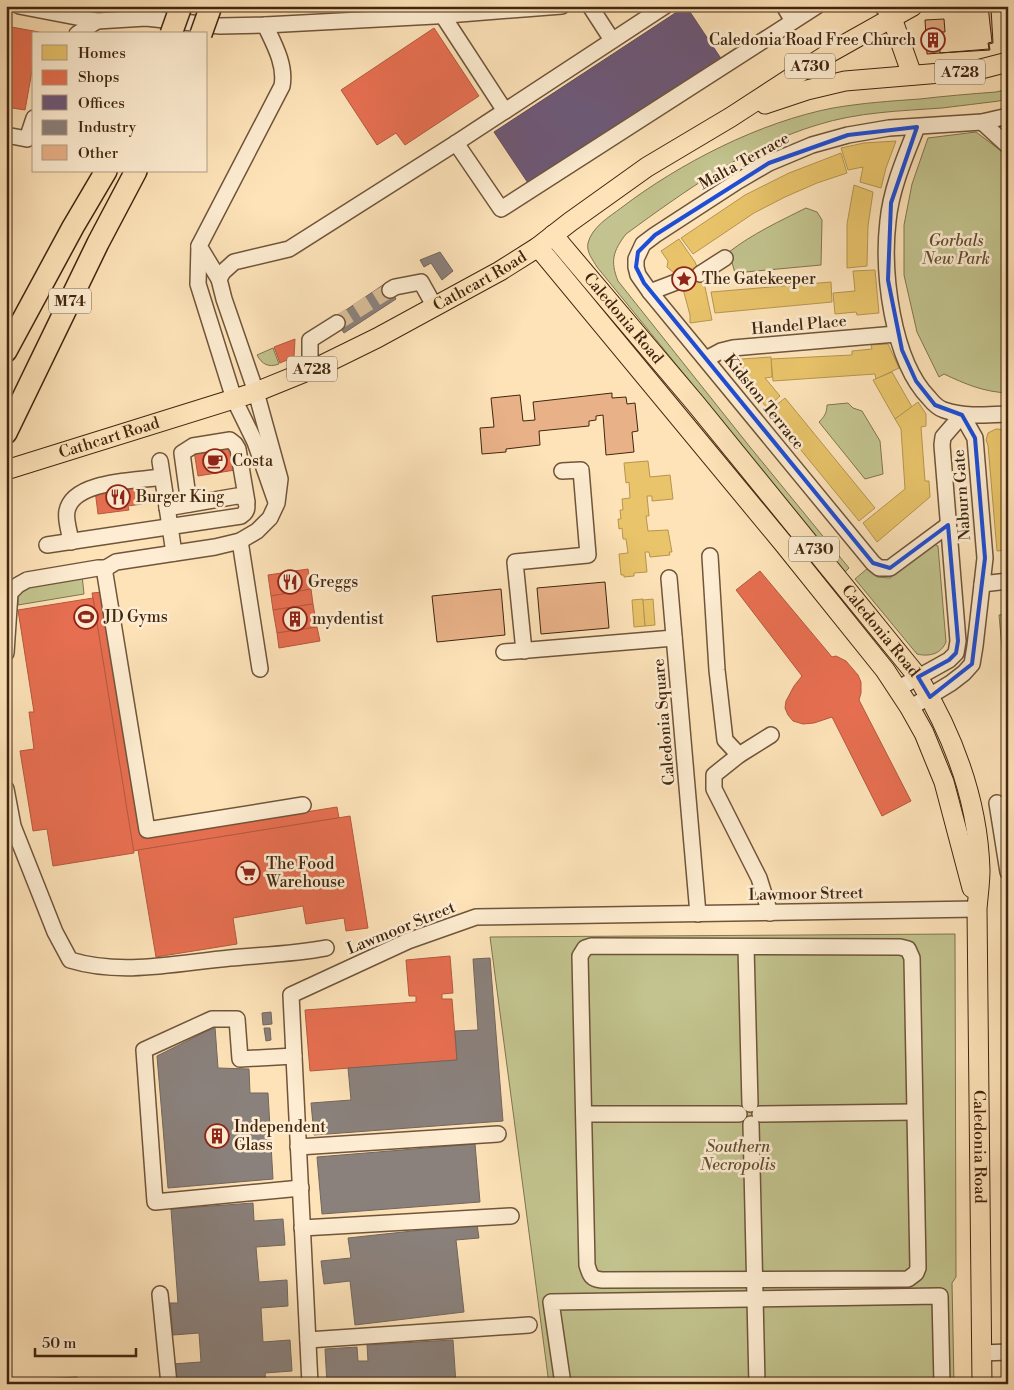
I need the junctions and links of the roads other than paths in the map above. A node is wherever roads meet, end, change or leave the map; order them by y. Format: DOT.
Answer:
graph roads {
  1 [pos="19,6"];
  2 [pos="181,6"];
  3 [pos="211,6"];
  4 [pos="562,6"];
  5 [pos="590,6"];
  6 [pos="665,6"];
  7 [pos="784,6"];
  8 [pos="817,6"];
  9 [pos="913,6"];
  10 [pos="887,12"];
  11 [pos="443,16"];
  12 [pos="97,21"];
  13 [pos="794,21"];
  14 [pos="265,25"];
  15 [pos="80,32"];
  16 [pos="172,32"];
  17 [pos="202,32"];
  18 [pos="612,40"];
  19 [pos="1008,62"];
  20 [pos="912,75"];
  21 [pos="505,111"];
  22 [pos="1008,116"];
  23 [pos="731,117"];
  24 [pos="982,122"];
  25 [pos="32,125"];
  26 [pos="917,127"];
  27 [pos="6,135"];
  28 [pos="456,143"];
  29 [pos="1008,146"];
  30 [pos="105,172"];
  31 [pos="135,172"];
  32 [pos="553,235"];
  33 [pos="199,246"];
  34 [pos="538,247"];
  35 [pos="725,258"];
  36 [pos="636,259"];
  37 [pos="700,274"];
  38 [pos="219,278"];
  39 [pos="679,281"];
  40 [pos="390,290"];
  41 [pos="650,292"];
  42 [pos="435,307"];
  43 [pos="337,323"];
  44 [pos="896,334"];
  45 [pos="6,351"];
  46 [pos="706,359"];
  47 [pos="310,370"];
  48 [pos="256,392"];
  49 [pos="234,399"];
  50 [pos="1008,414"];
  51 [pos="962,415"];
  52 [pos="6,433"];
  53 [pos="160,461"];
  54 [pos="6,470"];
  55 [pos="562,471"];
  56 [pos="162,477"];
  57 [pos="247,502"];
  58 [pos="276,503"];
  59 [pos="190,504"];
  60 [pos="167,508"];
  61 [pos="948,525"];
  62 [pos="170,527"];
  63 [pos="240,541"];
  64 [pos="71,542"];
  65 [pos="47,546"];
  66 [pos="174,553"];
  67 [pos="710,556"];
  68 [pos="106,568"];
  69 [pos="669,578"];
  70 [pos="1008,581"];
  71 [pos="982,584"];
  72 [pos="674,638"];
  73 [pos="524,651"];
  74 [pos="504,652"];
  75 [pos="6,653"];
  76 [pos="260,669"];
  77 [pos="918,677"];
  78 [pos="897,689"];
  79 [pos="930,697"];
  80 [pos="910,708"];
  81 [pos="771,735"];
  82 [pos="739,755"];
  83 [pos="6,789"];
  84 [pos="997,803"];
  85 [pos="302,804"];
  86 [pos="1008,872"];
  87 [pos="978,909"];
  88 [pos="770,913"];
  89 [pos="698,914"];
  90 [pos="746,947"];
  91 [pos="326,948"];
  92 [pos="294,1056"];
  93 [pos="914,1112"];
  94 [pos="584,1114"];
  95 [pos="750,1114"];
  96 [pos="498,1134"];
  97 [pos="298,1146"];
  98 [pos="301,1188"];
  99 [pos="511,1216"];
  100 [pos="302,1228"];
  101 [pos="754,1278"];
  102 [pos="160,1294"];
  103 [pos="754,1298"];
  104 [pos="529,1325"];
  105 [pos="308,1340"];
  106 [pos="1008,1352"];
  107 [pos="982,1353"];
  108 [pos="169,1384"];
  109 [pos="310,1384"];
  110 [pos="563,1384"];
  111 [pos="757,1384"];
  112 [pos="942,1384"];
  113 [pos="982,1384"];
  1 -- 12 [label="street"];
  2 -- 16 [label="highway, bridge"];
  3 -- 17 [label="highway, bridge"];
  4 -- 11 [label="street"];
  5 -- 18 [label="street"];
  6 -- 18 [label="street"];
  7 -- 13 [label="street"];
  8 -- 13 [label="street"];
  9 -- 10 [label="main road, Cathcart Road / A730"];
  10 -- 20 [label="main road"];
  10 -- 23 [label="main road, Cathcart Road / A730"];
  11 -- 14 [label="street"];
  11 -- 21 [label="street"];
  12 -- 14 [label="street"];
  12 -- 15 [label="street"];
  13 -- 28 [label="street"];
  14 -- 33 [label="street"];
  18 -- 21 [label="street"];
  19 -- 20 [label="main road, A728"];
  20 -- 23 [label="main road, A728"];
  21 -- 28 [label="street"];
  22 -- 24 [label="street, Malta Terrace"];
  23 -- 32 [label="main road, Cathcart Road / A728"];
  24 -- 26 [label="street, Malta Terrace"];
  24 -- 29 [label="street"];
  25 -- 27 [label="street"];
  26 -- 36 [label="street, Malta Terrace"];
  26 -- 44 [label="street"];
  28 -- 38 [label="street"];
  30 -- 45 [label="highway, M74"];
  31 -- 52 [label="highway, M74"];
  32 -- 34 [label="main road, Cathcart Road / A728"];
  32 -- 77 [label="main road, Caledonia Road / A730"];
  33 -- 38 [label="street"];
  33 -- 49 [label="street"];
  34 -- 42 [label="main road, Cathcart Road / A728"];
  34 -- 78 [label="main road, Caledonia Road / A730"];
  35 -- 37 [label="street"];
  36 -- 41 [label="street, Kidston Terrace"];
  38 -- 48 [label="street"];
  39 -- 41 [label="street"];
  40 -- 42 [label="street"];
  41 -- 46 [label="street, Kidston Terrace"];
  42 -- 47 [label="main road, Cathcart Road / A728"];
  43 -- 47 [label="street"];
  44 -- 46 [label="street, Handel Place"];
  44 -- 51 [label="street"];
  46 -- 61 [label="street, Kidston Terrace"];
  47 -- 48 [label="main road, Cathcart Road / A728"];
  48 -- 49 [label="main road, Cathcart Road / A728"];
  48 -- 58 [label="street"];
  49 -- 54 [label="main road, Cathcart Road / A728"];
  49 -- 58 [label="street"];
  50 -- 51 [label="street"];
  51 -- 61 [label="street, Naburn Gate"];
  51 -- 71 [label="street, Naburn Gate"];
  53 -- 56 [label="street"];
  55 -- 73 [label="street"];
  56 -- 60 [label="street"];
  56 -- 64 [label="street"];
  57 -- 59 [label="street"];
  57 -- 59 [label="street"];
  57 -- 62 [label="street"];
  58 -- 63 [label="street"];
  59 -- 60 [label="street"];
  60 -- 62 [label="street"];
  61 -- 77 [label="street, Naburn Gate"];
  62 -- 64 [label="street"];
  62 -- 66 [label="street"];
  63 -- 66 [label="street"];
  63 -- 76 [label="street"];
  64 -- 65 [label="street"];
  66 -- 68 [label="street"];
  67 -- 82 [label="street"];
  68 -- 75 [label="street"];
  68 -- 85 [label="street"];
  69 -- 72 [label="street"];
  70 -- 71 [label="street"];
  71 -- 79 [label="street, Naburn Gate"];
  72 -- 73 [label="street, Caledonia Square"];
  72 -- 89 [label="street, Caledonia Square"];
  73 -- 74 [label="street, Caledonia Square"];
  77 -- 78 [label="street, Naburn Gate"];
  77 -- 79 [label="main road, Caledonia Road / A730"];
  78 -- 80 [label="main road, Caledonia Road / A730"];
  79 -- 80 [label="street, Naburn Gate"];
  79 -- 87 [label="main road, Caledonia Road / A730"];
  80 -- 87 [label="main road, Caledonia Road / A730"];
  81 -- 82 [label="street"];
  82 -- 88 [label="street"];
  83 -- 91 [label="street"];
  84 -- 86 [label="street"];
  87 -- 88 [label="street, Lawmoor Street"];
  87 -- 107 [label="main road, Caledonia Road / A730"];
  88 -- 89 [label="street, Lawmoor Street"];
  89 -- 92 [label="street, Lawmoor Street"];
  90 -- 93 [label="street"];
  90 -- 94 [label="street"];
  90 -- 95 [label="street"];
  92 -- 97 [label="street, Lawmoor Street"];
  92 -- 98 [label="street"];
  93 -- 95 [label="street"];
  93 -- 101 [label="street"];
  94 -- 95 [label="street"];
  94 -- 101 [label="street"];
  95 -- 101 [label="street"];
  96 -- 97 [label="street"];
  97 -- 98 [label="street, Lawmoor Street"];
  98 -- 100 [label="street, Lawmoor Street"];
  99 -- 100 [label="street"];
  100 -- 105 [label="street, Lawmoor Street"];
  101 -- 103 [label="street"];
  102 -- 108 [label="street"];
  103 -- 110 [label="street"];
  103 -- 111 [label="street"];
  103 -- 112 [label="street"];
  104 -- 105 [label="street"];
  105 -- 109 [label="street, Lawmoor Street"];
  106 -- 107 [label="street"];
  107 -- 113 [label="main road, Caledonia Road / A730"];
}
